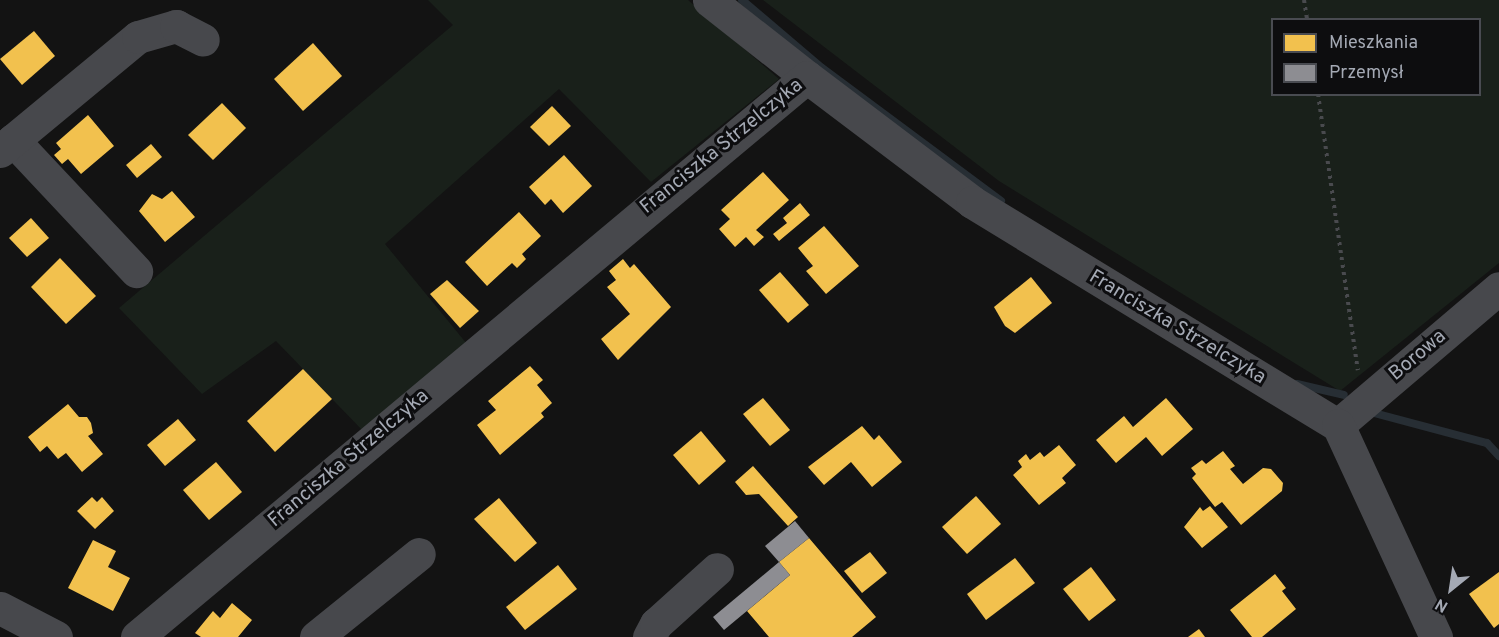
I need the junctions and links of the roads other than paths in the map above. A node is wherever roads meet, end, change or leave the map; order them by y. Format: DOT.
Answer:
graph roads {
  1 [pos="709,0"];
  2 [pos="203,40"];
  3 [pos="807,77"];
  4 [pos="6,146"];
  5 [pos="136,271"];
  6 [pos="1499,288"];
  7 [pos="1338,425"];
  8 [pos="419,554"];
  9 [pos="717,568"];
  10 [pos="0,608"];
  11 [pos="56,637"];
  12 [pos="137,637"];
  13 [pos="316,637"];
  14 [pos="649,637"];
  15 [pos="1436,637"];
  1 -- 3 [label="street"];
  2 -- 4 [label="street"];
  3 -- 7 [label="street, Franciszka Strzelczyka"];
  3 -- 12 [label="street, Franciszka Strzelczyka"];
  4 -- 5 [label="street"];
  6 -- 7 [label="street, Borowa"];
  7 -- 15 [label="street"];
  8 -- 13 [label="street"];
  9 -- 14 [label="street"];
  10 -- 11 [label="street"];
}
